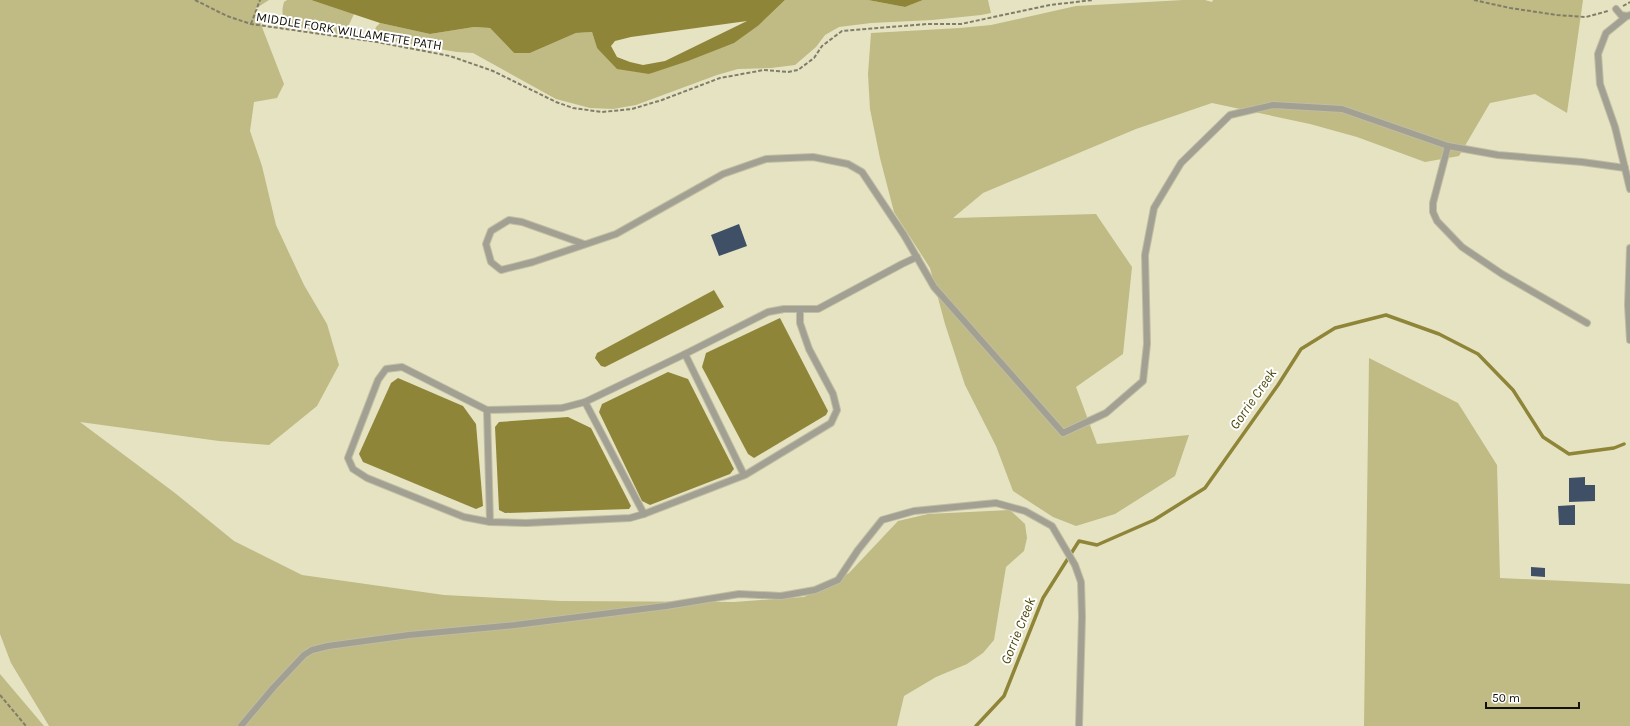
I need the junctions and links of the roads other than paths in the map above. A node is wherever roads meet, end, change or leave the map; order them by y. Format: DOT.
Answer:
graph roads {
  1 [pos="1616,9"];
  2 [pos="1628,16"];
  3 [pos="1448,146"];
  4 [pos="1625,168"];
  5 [pos="1630,189"];
  6 [pos="584,244"];
  7 [pos="1630,248"];
  8 [pos="917,257"];
  9 [pos="800,309"];
  10 [pos="1587,323"];
  11 [pos="1630,340"];
  12 [pos="685,354"];
  13 [pos="585,402"];
  14 [pos="487,410"];
  15 [pos="744,475"];
  16 [pos="644,514"];
  17 [pos="490,522"];
  18 [pos="241,726"];
  19 [pos="1079,726"];
  1 -- 2 [label="lane"];
  2 -- 4 [label="lane"];
  3 -- 4 [label="lane"];
  3 -- 8 [label="lane"];
  3 -- 10 [label="lane"];
  4 -- 5 [label="lane"];
  6 -- 6 [label="lane"];
  6 -- 8 [label="lane"];
  7 -- 11 [label="lane"];
  8 -- 9 [label="lane"];
  9 -- 12 [label="lane"];
  9 -- 15 [label="lane"];
  12 -- 13 [label="lane"];
  12 -- 15 [label="lane"];
  13 -- 14 [label="lane"];
  13 -- 16 [label="lane"];
  14 -- 17 [label="lane"];
  14 -- 17 [label="lane"];
  15 -- 16 [label="lane"];
  16 -- 17 [label="lane"];
  18 -- 19 [label="lane"];
}
